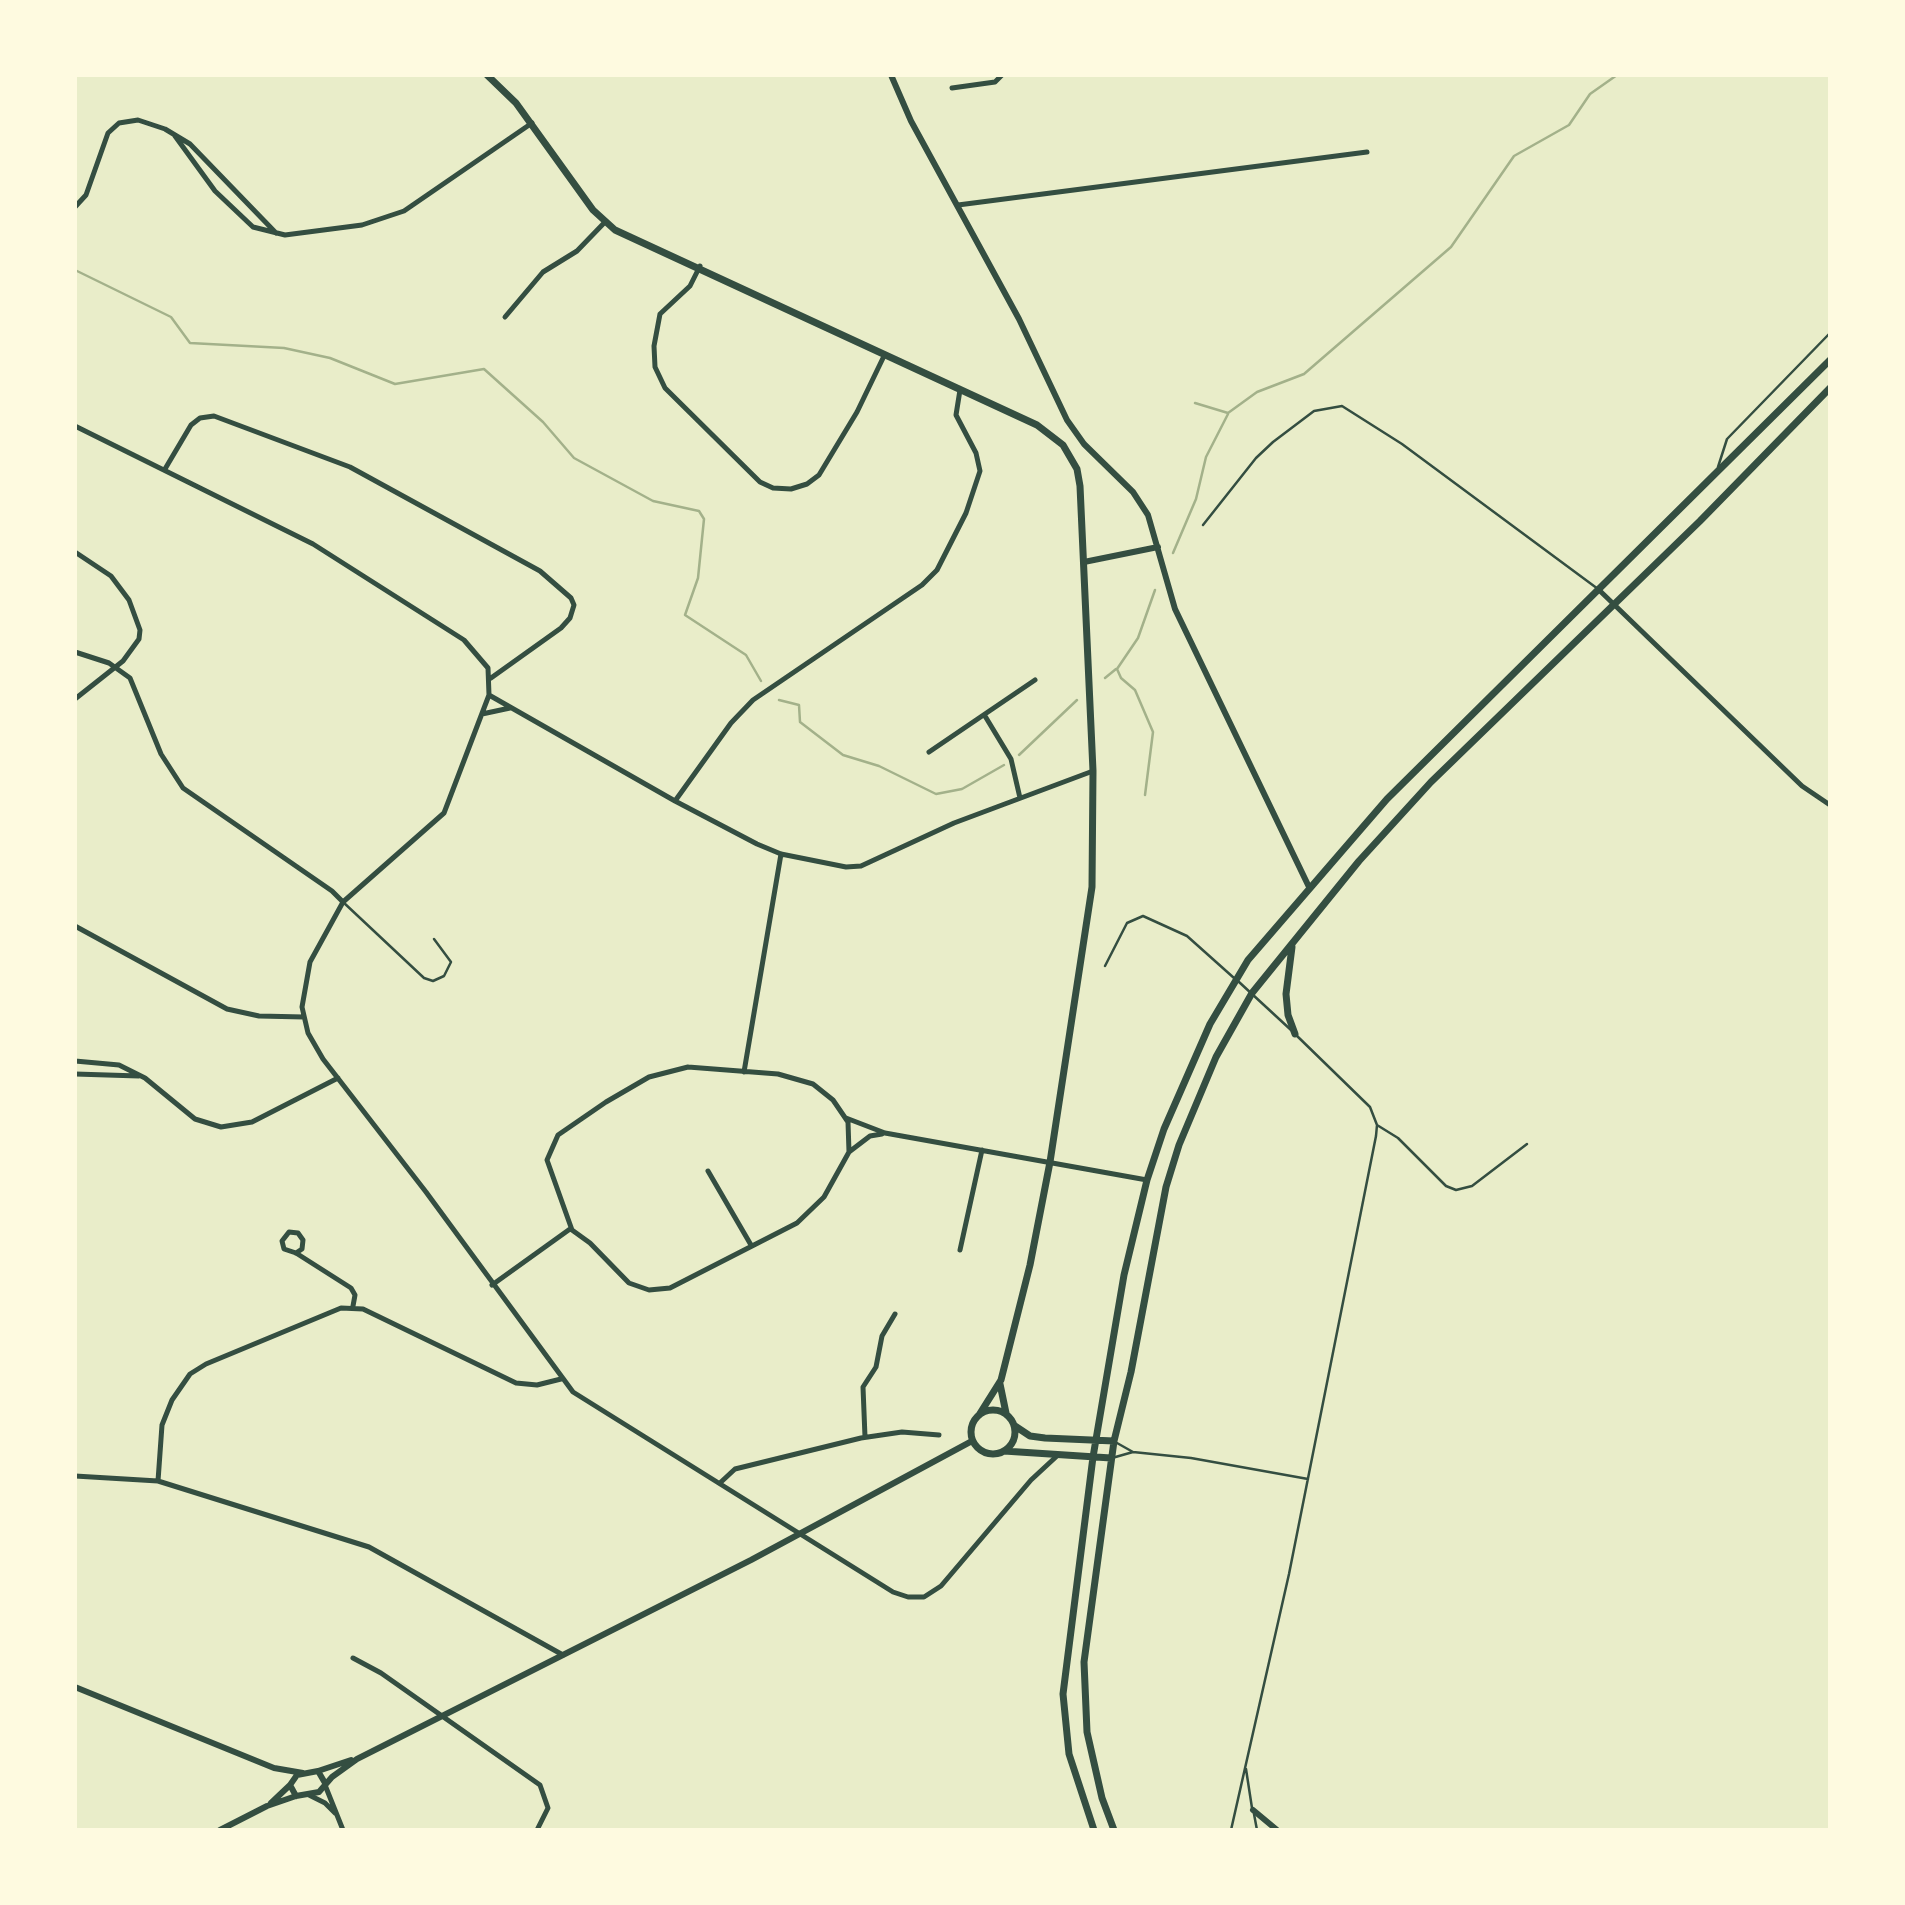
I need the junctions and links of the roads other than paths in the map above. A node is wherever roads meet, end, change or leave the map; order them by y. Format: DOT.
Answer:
graph roads {
  1 [pos="487,75"];
  2 [pos="891,75"];
  3 [pos="1002,75"];
  4 [pos="952,88"];
  5 [pos="532,123"];
  6 [pos="175,136"];
  7 [pos="1367,152"];
  8 [pos="958,205"];
  9 [pos="75,207"];
  10 [pos="605,222"];
  11 [pos="279,235"];
  12 [pos="699,266"];
  13 [pos="505,317"];
  14 [pos="1830,333"];
  15 [pos="884,356"];
  16 [pos="1830,360"];
  17 [pos="1830,388"];
  18 [pos="960,390"];
  19 [pos="75,426"];
  20 [pos="165,469"];
  21 [pos="1717,474"];
  22 [pos="1203,525"];
  23 [pos="1158,547"];
  24 [pos="75,552"];
  25 [pos="1084,562"];
  26 [pos="1598,589"];
  27 [pos="1614,605"];
  28 [pos="75,652"];
  29 [pos="117,667"];
  30 [pos="491,678"];
  31 [pos="1035,680"];
  32 [pos="489,695"];
  33 [pos="75,699"];
  34 [pos="510,708"];
  35 [pos="482,714"];
  36 [pos="985,716"];
  37 [pos="929,752"];
  38 [pos="1093,771"];
  39 [pos="1020,798"];
  40 [pos="675,801"];
  41 [pos="1830,806"];
  42 [pos="781,854"];
  43 [pos="1309,887"];
  44 [pos="343,902"];
  45 [pos="75,926"];
  46 [pos="434,939"];
  47 [pos="1293,943"];
  48 [pos="1105,966"];
  49 [pos="1235,979"];
  50 [pos="1252,993"];
  51 [pos="303,1017"];
  52 [pos="1296,1034"];
  53 [pos="75,1061"];
  54 [pos="744,1072"];
  55 [pos="75,1074"];
  56 [pos="139,1076"];
  57 [pos="338,1078"];
  58 [pos="846,1118"];
  59 [pos="1377,1125"];
  60 [pos="885,1133"];
  61 [pos="1527,1144"];
  62 [pos="982,1150"];
  63 [pos="849,1152"];
  64 [pos="1050,1162"];
  65 [pos="708,1171"];
  66 [pos="1147,1180"];
  67 [pos="570,1229"];
  68 [pos="751,1245"];
  69 [pos="960,1250"];
  70 [pos="296,1253"];
  71 [pos="492,1285"];
  72 [pos="353,1306"];
  73 [pos="895,1314"];
  74 [pos="561,1379"];
  75 [pos="1001,1380"];
  76 [pos="1006,1414"];
  77 [pos="979,1415"];
  78 [pos="1014,1426"];
  79 [pos="939,1435"];
  80 [pos="865,1437"];
  81 [pos="1097,1439"];
  82 [pos="972,1441"];
  83 [pos="1114,1441"];
  84 [pos="1004,1451"];
  85 [pos="1133,1452"];
  86 [pos="1058,1455"];
  87 [pos="1093,1457"];
  88 [pos="1111,1458"];
  89 [pos="75,1476"];
  90 [pos="1308,1479"];
  91 [pos="158,1481"];
  92 [pos="721,1482"];
  93 [pos="802,1533"];
  94 [pos="563,1655"];
  95 [pos="353,1658"];
  96 [pos="75,1687"];
  97 [pos="442,1716"];
  98 [pos="357,1759"];
  99 [pos="1246,1766"];
  100 [pos="274,1768"];
  101 [pos="318,1771"];
  102 [pos="303,1773"];
  103 [pos="290,1783"];
  104 [pos="325,1784"];
  105 [pos="309,1795"];
  106 [pos="296,1796"];
  107 [pos="267,1806"];
  108 [pos="1253,1810"];
  109 [pos="339,1818"];
  110 [pos="220,1830"];
  111 [pos="343,1830"];
  112 [pos="537,1830"];
  113 [pos="1094,1830"];
  114 [pos="1114,1830"];
  115 [pos="1231,1830"];
  116 [pos="1257,1830"];
  117 [pos="1277,1830"];
  1 -- 5 [label="main road"];
  2 -- 8 [label="street"];
  3 -- 4 [label="street"];
  5 -- 10 [label="main road"];
  5 -- 11 [label="street"];
  6 -- 9 [label="street"];
  6 -- 11 [label="street"];
  6 -- 11 [label="street"];
  7 -- 8 [label="street"];
  8 -- 23 [label="street"];
  10 -- 12 [label="main road"];
  10 -- 13 [label="street"];
  12 -- 15 [label="main road"];
  12 -- 15 [label="street"];
  14 -- 21 [label="lane"];
  15 -- 18 [label="main road"];
  16 -- 21 [label="main road"];
  17 -- 27 [label="main road"];
  18 -- 25 [label="main road"];
  18 -- 40 [label="street"];
  19 -- 20 [label="street"];
  20 -- 30 [label="street"];
  20 -- 30 [label="street"];
  21 -- 26 [label="main road"];
  22 -- 26 [label="lane"];
  23 -- 25 [label="street"];
  23 -- 43 [label="street"];
  24 -- 29 [label="street"];
  25 -- 38 [label="main road"];
  26 -- 27 [label="street"];
  26 -- 43 [label="main road"];
  27 -- 41 [label="street"];
  27 -- 47 [label="main road"];
  28 -- 29 [label="street"];
  29 -- 33 [label="street"];
  29 -- 44 [label="street"];
  30 -- 32 [label="street"];
  31 -- 36 [label="street"];
  32 -- 34 [label="street"];
  32 -- 35 [label="street"];
  34 -- 35 [label="street"];
  34 -- 40 [label="street"];
  35 -- 44 [label="street"];
  36 -- 37 [label="street"];
  36 -- 39 [label="street"];
  38 -- 39 [label="street"];
  38 -- 64 [label="main road"];
  39 -- 42 [label="street"];
  40 -- 42 [label="street"];
  42 -- 54 [label="street"];
  43 -- 49 [label="main road"];
  44 -- 46 [label="lane"];
  44 -- 51 [label="street"];
  45 -- 51 [label="street"];
  47 -- 50 [label="main road"];
  47 -- 52 [label="main road"];
  48 -- 49 [label="lane"];
  49 -- 50 [label="lane"];
  49 -- 66 [label="main road"];
  50 -- 52 [label="lane"];
  50 -- 83 [label="main road"];
  51 -- 57 [label="street"];
  52 -- 59 [label="lane"];
  53 -- 56 [label="street"];
  54 -- 58 [label="street"];
  54 -- 67 [label="street"];
  55 -- 56 [label="street"];
  56 -- 57 [label="street"];
  57 -- 71 [label="street"];
  58 -- 60 [label="street"];
  58 -- 63 [label="street"];
  59 -- 61 [label="lane"];
  59 -- 90 [label="lane"];
  60 -- 62 [label="street"];
  60 -- 63 [label="street"];
  62 -- 64 [label="street"];
  62 -- 69 [label="street"];
  63 -- 68 [label="street"];
  64 -- 66 [label="street"];
  64 -- 75 [label="main road"];
  65 -- 68 [label="street"];
  66 -- 81 [label="main road"];
  67 -- 68 [label="street"];
  67 -- 71 [label="street"];
  70 -- 70 [label="street"];
  70 -- 72 [label="street"];
  71 -- 74 [label="street"];
  72 -- 74 [label="street"];
  72 -- 91 [label="street"];
  73 -- 80 [label="street"];
  74 -- 92 [label="street"];
  75 -- 76 [label="main road"];
  75 -- 77 [label="main road"];
  76 -- 77 [label="main road"];
  76 -- 78 [label="main road"];
  77 -- 82 [label="main road"];
  78 -- 81 [label="main road"];
  78 -- 84 [label="main road"];
  79 -- 80 [label="street"];
  80 -- 92 [label="street"];
  81 -- 83 [label="main road"];
  81 -- 87 [label="main road"];
  82 -- 84 [label="main road"];
  82 -- 93 [label="street"];
  83 -- 85 [label="lane"];
  83 -- 88 [label="main road"];
  84 -- 86 [label="main road"];
  85 -- 88 [label="lane"];
  85 -- 90 [label="lane"];
  86 -- 87 [label="main road"];
  86 -- 93 [label="street"];
  87 -- 88 [label="main road"];
  87 -- 113 [label="main road"];
  88 -- 114 [label="main road"];
  89 -- 91 [label="street"];
  90 -- 99 [label="lane"];
  91 -- 94 [label="street"];
  92 -- 93 [label="street"];
  93 -- 94 [label="street"];
  94 -- 97 [label="street"];
  95 -- 97 [label="street"];
  96 -- 100 [label="street"];
  97 -- 98 [label="street"];
  97 -- 112 [label="street"];
  98 -- 101 [label="street"];
  98 -- 104 [label="street"];
  99 -- 108 [label="lane"];
  99 -- 115 [label="lane"];
  100 -- 102 [label="street"];
  100 -- 103 [label="street"];
  101 -- 102 [label="street"];
  101 -- 104 [label="street"];
  102 -- 103 [label="street"];
  103 -- 106 [label="street"];
  103 -- 107 [label="street"];
  104 -- 105 [label="street"];
  104 -- 109 [label="street"];
  105 -- 106 [label="street"];
  105 -- 109 [label="street"];
  106 -- 107 [label="street"];
  107 -- 110 [label="street"];
  108 -- 116 [label="lane"];
  108 -- 117 [label="street"];
  109 -- 111 [label="street"];
}
